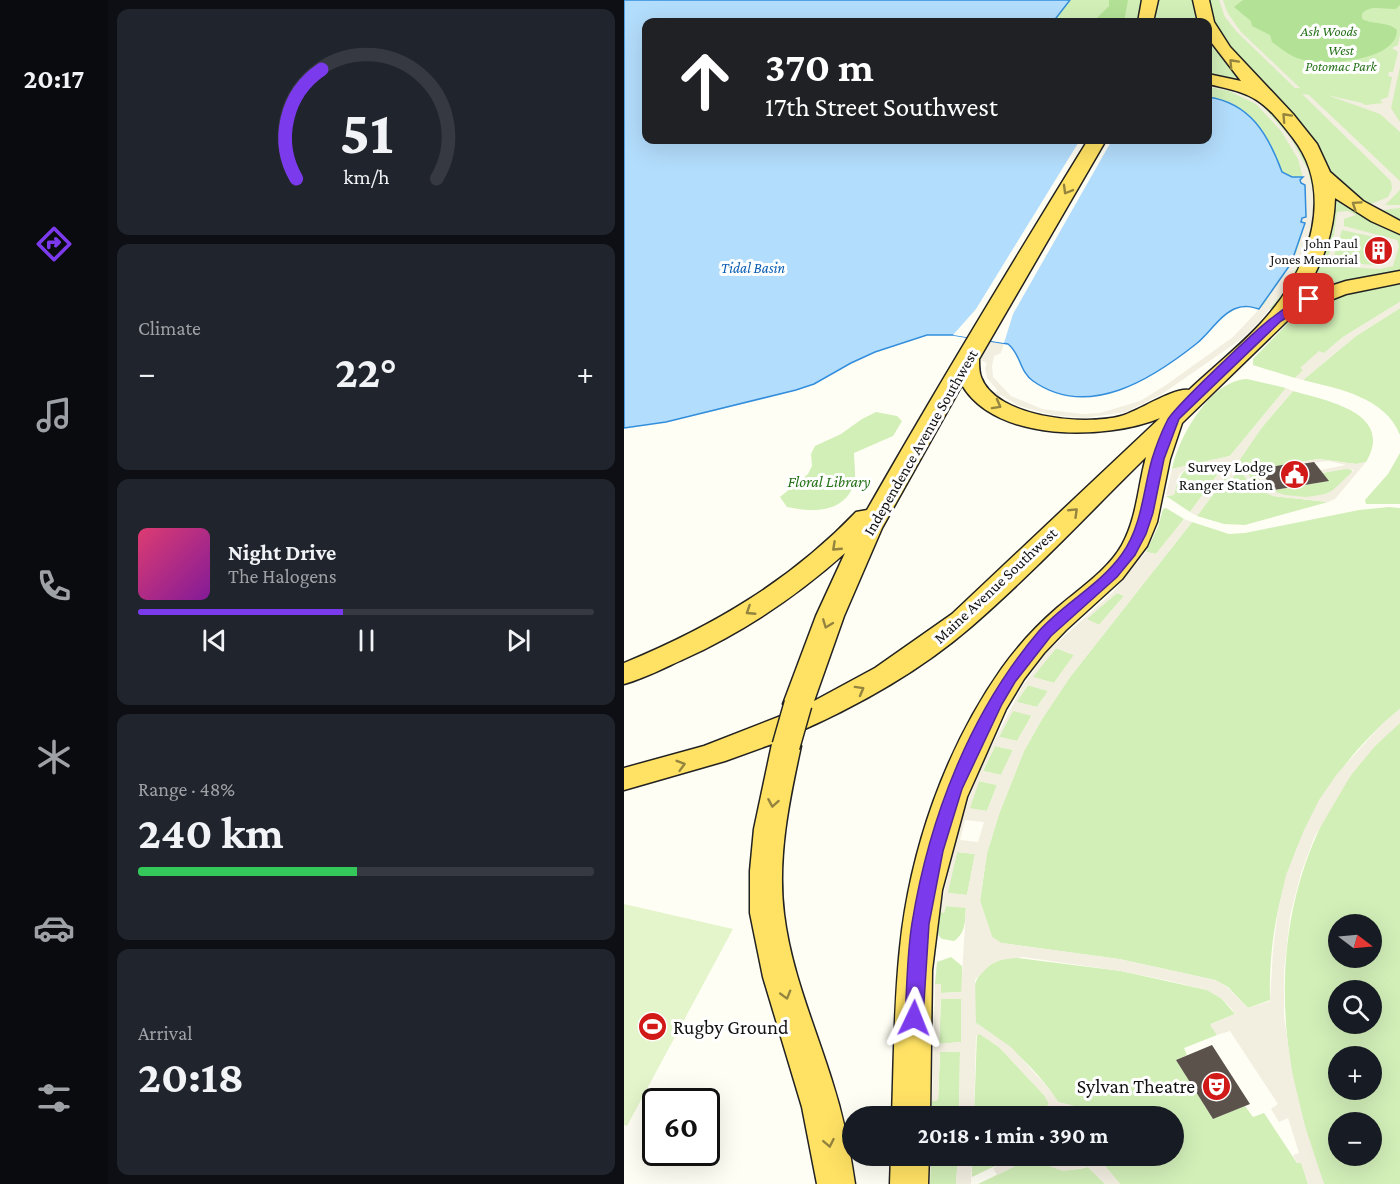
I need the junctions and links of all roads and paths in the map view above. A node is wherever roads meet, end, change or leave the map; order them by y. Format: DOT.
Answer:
graph roads {
  1 [pos="1150,0"];
  2 [pos="1201,0"];
  3 [pos="1147,18"];
  4 [pos="1206,18"];
  5 [pos="1212,32"];
  6 [pos="1212,80"];
  7 [pos="1267,98"];
  8 [pos="1095,144"];
  9 [pos="1320,172"];
  10 [pos="1400,228"];
  11 [pos="1398,277"];
  12 [pos="1277,319"];
  13 [pos="974,350"];
  14 [pos="1215,380"];
  15 [pos="1174,418"];
  16 [pos="890,488"];
  17 [pos="624,674"];
  18 [pos="624,779"];
  19 [pos="911,1106"];
  20 [pos="910,1166"];
  21 [pos="836,1184"];
  22 [pos="909,1184"];
  1 -- 3 [label="main road"];
  2 -- 4 [label="main road"];
  7 -- 5 [label="main road, one-way"];
  6 -- 7 [label="main road"];
  9 -- 7 [label="main road, one-way"];
  8 -- 13 [label="main road, Independence Avenue Southwest, one-way"];
  10 -- 9 [label="main road, one-way"];
  9 -- 12 [label="main road"];
  11 -- 12 [label="main road"];
  12 -- 14 [label="main road"];
  13 -- 14 [label="main road, one-way"];
  13 -- 16 [label="main road, Independence Avenue Southwest"];
  14 -- 15 [label="main road"];
  18 -- 15 [label="main road, Maine Avenue Southwest, one-way"];
  15 -- 19 [label="main road"];
  16 -- 17 [label="main road, one-way"];
  16 -- 21 [label="main road, Independence Avenue Southwest, one-way, bridge"];
  20 -- 22 [label="main road"];
}
